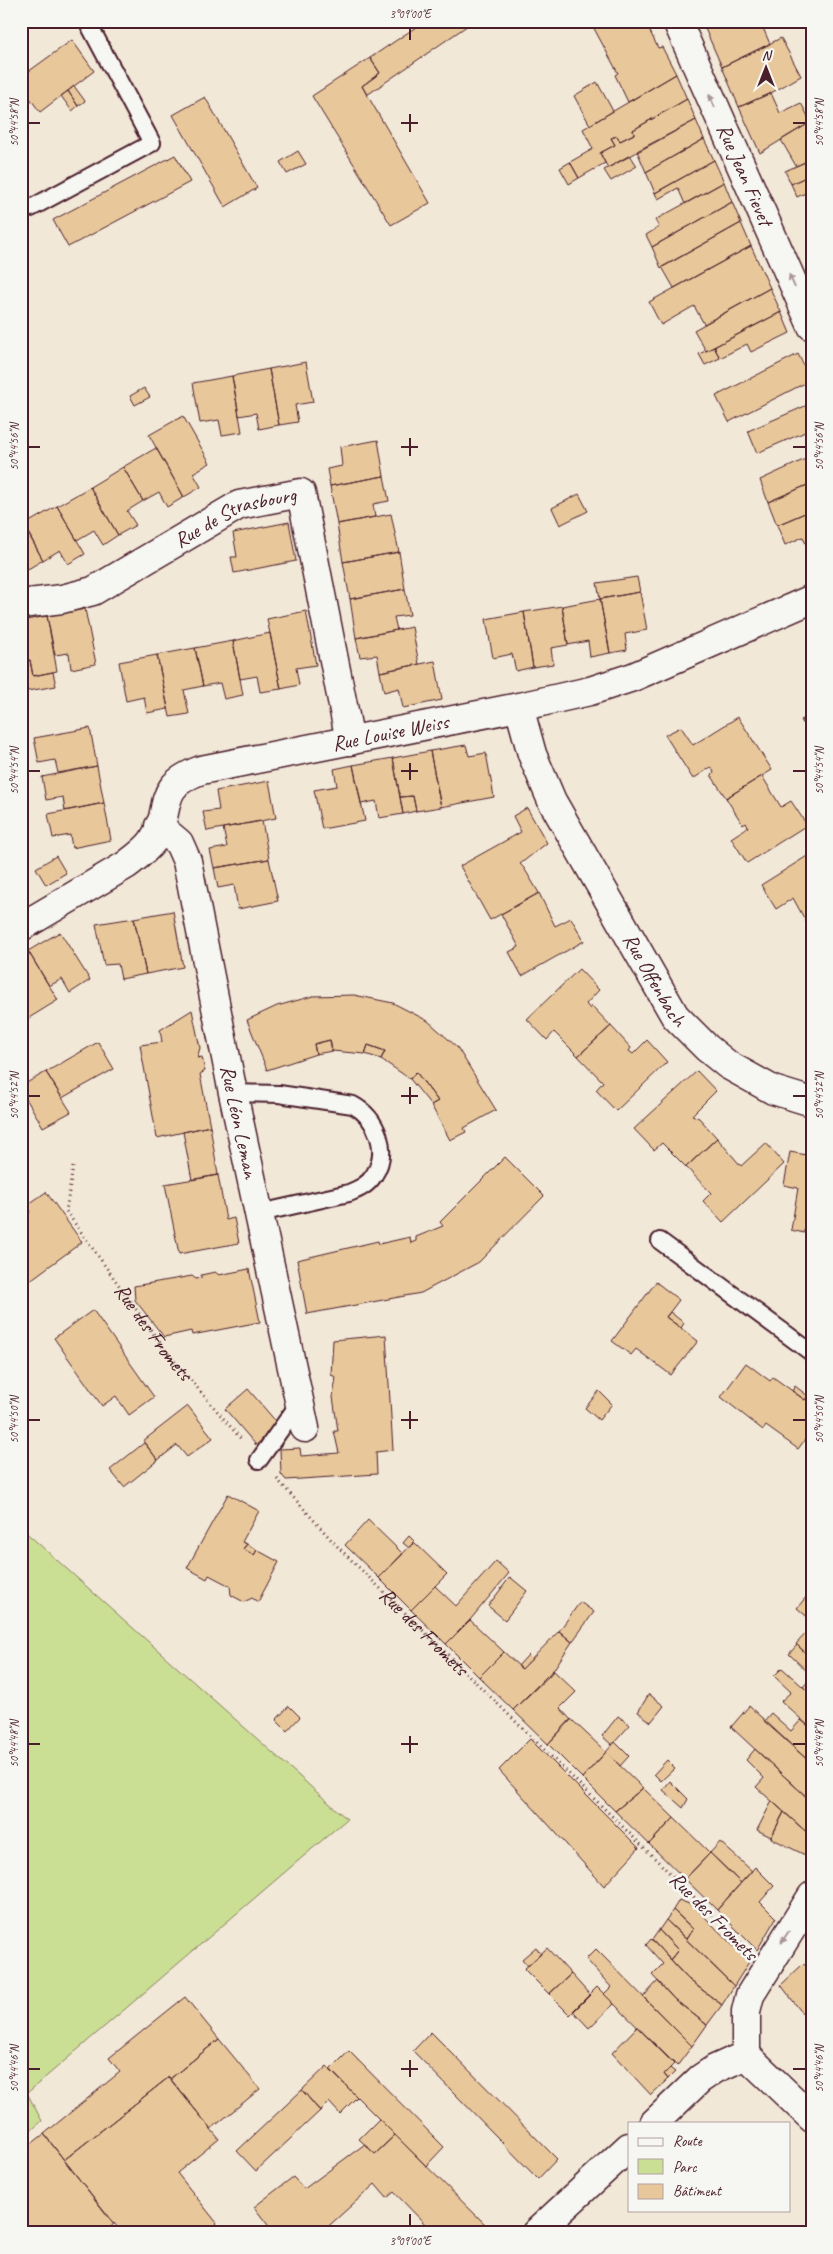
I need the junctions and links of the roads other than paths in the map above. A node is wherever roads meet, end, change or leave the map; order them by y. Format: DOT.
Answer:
graph roads {
  1 [pos="87,21"];
  2 [pos="677,21"];
  3 [pos="31,208"];
  4 [pos="812,326"];
  5 [pos="812,599"];
  6 [pos="21,604"];
  7 [pos="519,707"];
  8 [pos="350,741"];
  9 [pos="159,826"];
  10 [pos="21,927"];
  11 [pos="233,1093"];
  12 [pos="812,1102"];
  13 [pos="260,1213"];
  14 [pos="660,1242"];
  15 [pos="812,1353"];
  16 [pos="300,1402"];
  17 [pos="305,1428"];
  18 [pos="259,1460"];
  19 [pos="812,1896"];
  20 [pos="746,2055"];
  21 [pos="812,2118"];
  22 [pos="655,2122"];
  23 [pos="628,2148"];
  24 [pos="536,2233"];
  1 -- 3 [label="lane"];
  4 -- 2 [label="street, Rue Jean Fievet, one-way"];
  5 -- 7 [label="street, Rue Louise Weiss"];
  6 -- 8 [label="street, Rue de Strasbourg"];
  7 -- 8 [label="street, Rue Louise Weiss"];
  7 -- 12 [label="street, Rue Offenbach"];
  8 -- 9 [label="street, Rue Louise Weiss"];
  9 -- 10 [label="street, Rue Louise Weiss"];
  9 -- 11 [label="street, Rue Léon Leman"];
  11 -- 13 [label="street, Rue Léon Leman"];
  11 -- 13 [label="lane"];
  13 -- 16 [label="street, Rue Léon Leman"];
  14 -- 15 [label="lane"];
  16 -- 17 [label="street, Rue Léon Leman"];
  16 -- 18 [label="lane"];
  19 -- 20 [label="street, Rue des Fromets, one-way"];
  20 -- 21 [label="street"];
  20 -- 22 [label="street"];
  23 -- 24 [label="street"];
}
